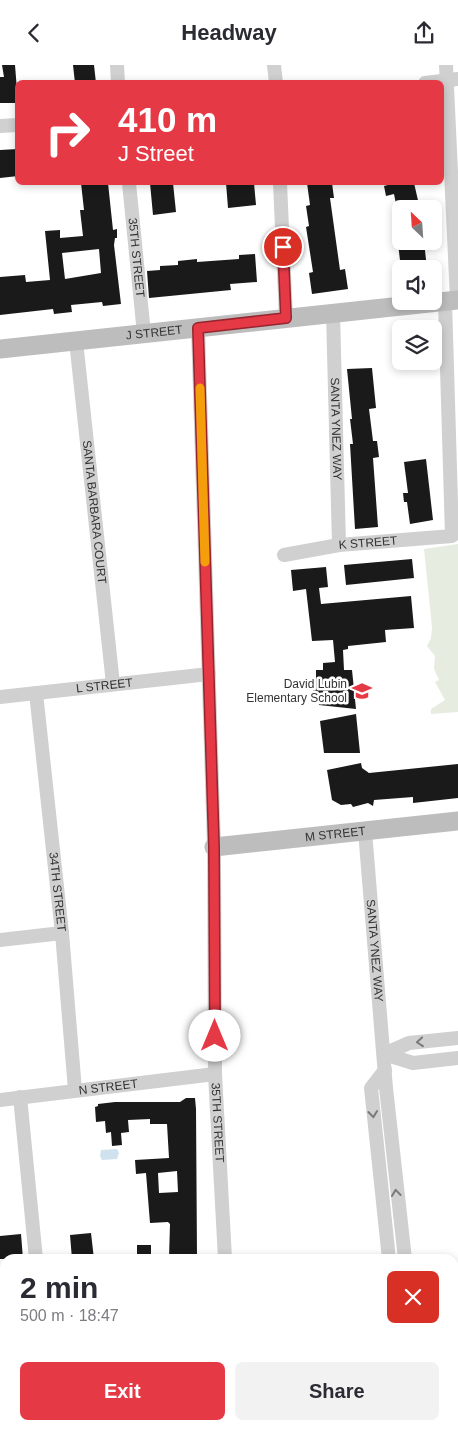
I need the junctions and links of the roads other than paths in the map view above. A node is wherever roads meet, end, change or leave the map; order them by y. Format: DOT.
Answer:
graph roads {
  1 [pos="117,65"];
  2 [pos="274,65"];
  3 [pos="446,65"];
  4 [pos="118,80"];
  5 [pos="276,80"];
  6 [pos="453,80"];
  7 [pos="15,125"];
  8 [pos="0,126"];
  9 [pos="129,185"];
  10 [pos="280,185"];
  11 [pos="453,300"];
  12 [pos="333,313"];
  13 [pos="286,318"];
  14 [pos="198,328"];
  15 [pos="144,334"];
  16 [pos="76,341"];
  17 [pos="0,349"];
  18 [pos="338,545"];
  19 [pos="284,555"];
  20 [pos="209,674"];
  21 [pos="113,684"];
  22 [pos="36,693"];
  23 [pos="0,697"];
  24 [pos="458,821"];
  25 [pos="365,831"];
  26 [pos="214,847"];
  27 [pos="62,933"];
  28 [pos="0,940"];
  29 [pos="458,1038"];
  30 [pos="384,1054"];
  31 [pos="458,1058"];
  32 [pos="385,1070"];
  33 [pos="215,1074"];
  34 [pos="75,1091"];
  35 [pos="20,1097"];
  36 [pos="0,1100"];
  37 [pos="399,1215"];
  38 [pos="383,1217"];
  39 [pos="36,1254"];
  40 [pos="225,1254"];
  41 [pos="388,1254"];
  42 [pos="404,1254"];
  1 -- 4 [label="street"];
  2 -- 5 [label="street"];
  3 -- 6 [label="street"];
  6 -- 11 [label="street"];
  7 -- 8 [label="street"];
  9 -- 15 [label="street, 35TH STREET"];
  10 -- 13 [label="street"];
  11 -- 12 [label="main road, J STREET"];
  11 -- 18 [label="street, K STREET"];
  12 -- 13 [label="main road, J STREET"];
  12 -- 18 [label="street, SANTA YNEZ WAY"];
  13 -- 14 [label="main road, J STREET"];
  14 -- 15 [label="main road, J STREET"];
  14 -- 20 [label="street, 35TH STREET"];
  15 -- 16 [label="main road, J STREET"];
  16 -- 17 [label="main road, J STREET"];
  16 -- 21 [label="street, SANTA BARBARA COURT"];
  18 -- 19 [label="street, K STREET"];
  20 -- 21 [label="street, L STREET"];
  20 -- 26 [label="street, 35TH STREET"];
  21 -- 22 [label="street, L STREET"];
  22 -- 23 [label="street, L STREET"];
  22 -- 27 [label="street, 34TH STREET"];
  24 -- 25 [label="main road, M STREET"];
  25 -- 26 [label="main road, M STREET"];
  25 -- 30 [label="street, SANTA YNEZ WAY"];
  26 -- 33 [label="street, 35TH STREET"];
  27 -- 28 [label="street"];
  27 -- 34 [label="street, 34TH STREET"];
  29 -- 30 [label="street, one-way"];
  30 -- 31 [label="street"];
  30 -- 32 [label="street, SANTA YNEZ WAY"];
  37 -- 32 [label="street, SANTA YNEZ WAY, one-way"];
  32 -- 38 [label="street, one-way"];
  33 -- 34 [label="street, N STREET"];
  33 -- 40 [label="street, 35TH STREET"];
  34 -- 35 [label="street, N STREET"];
  35 -- 36 [label="street, N STREET"];
  35 -- 39 [label="street"];
  37 -- 38 [label="street"];
  37 -- 42 [label="street, SANTA YNEZ WAY"];
  38 -- 41 [label="street"];
}
